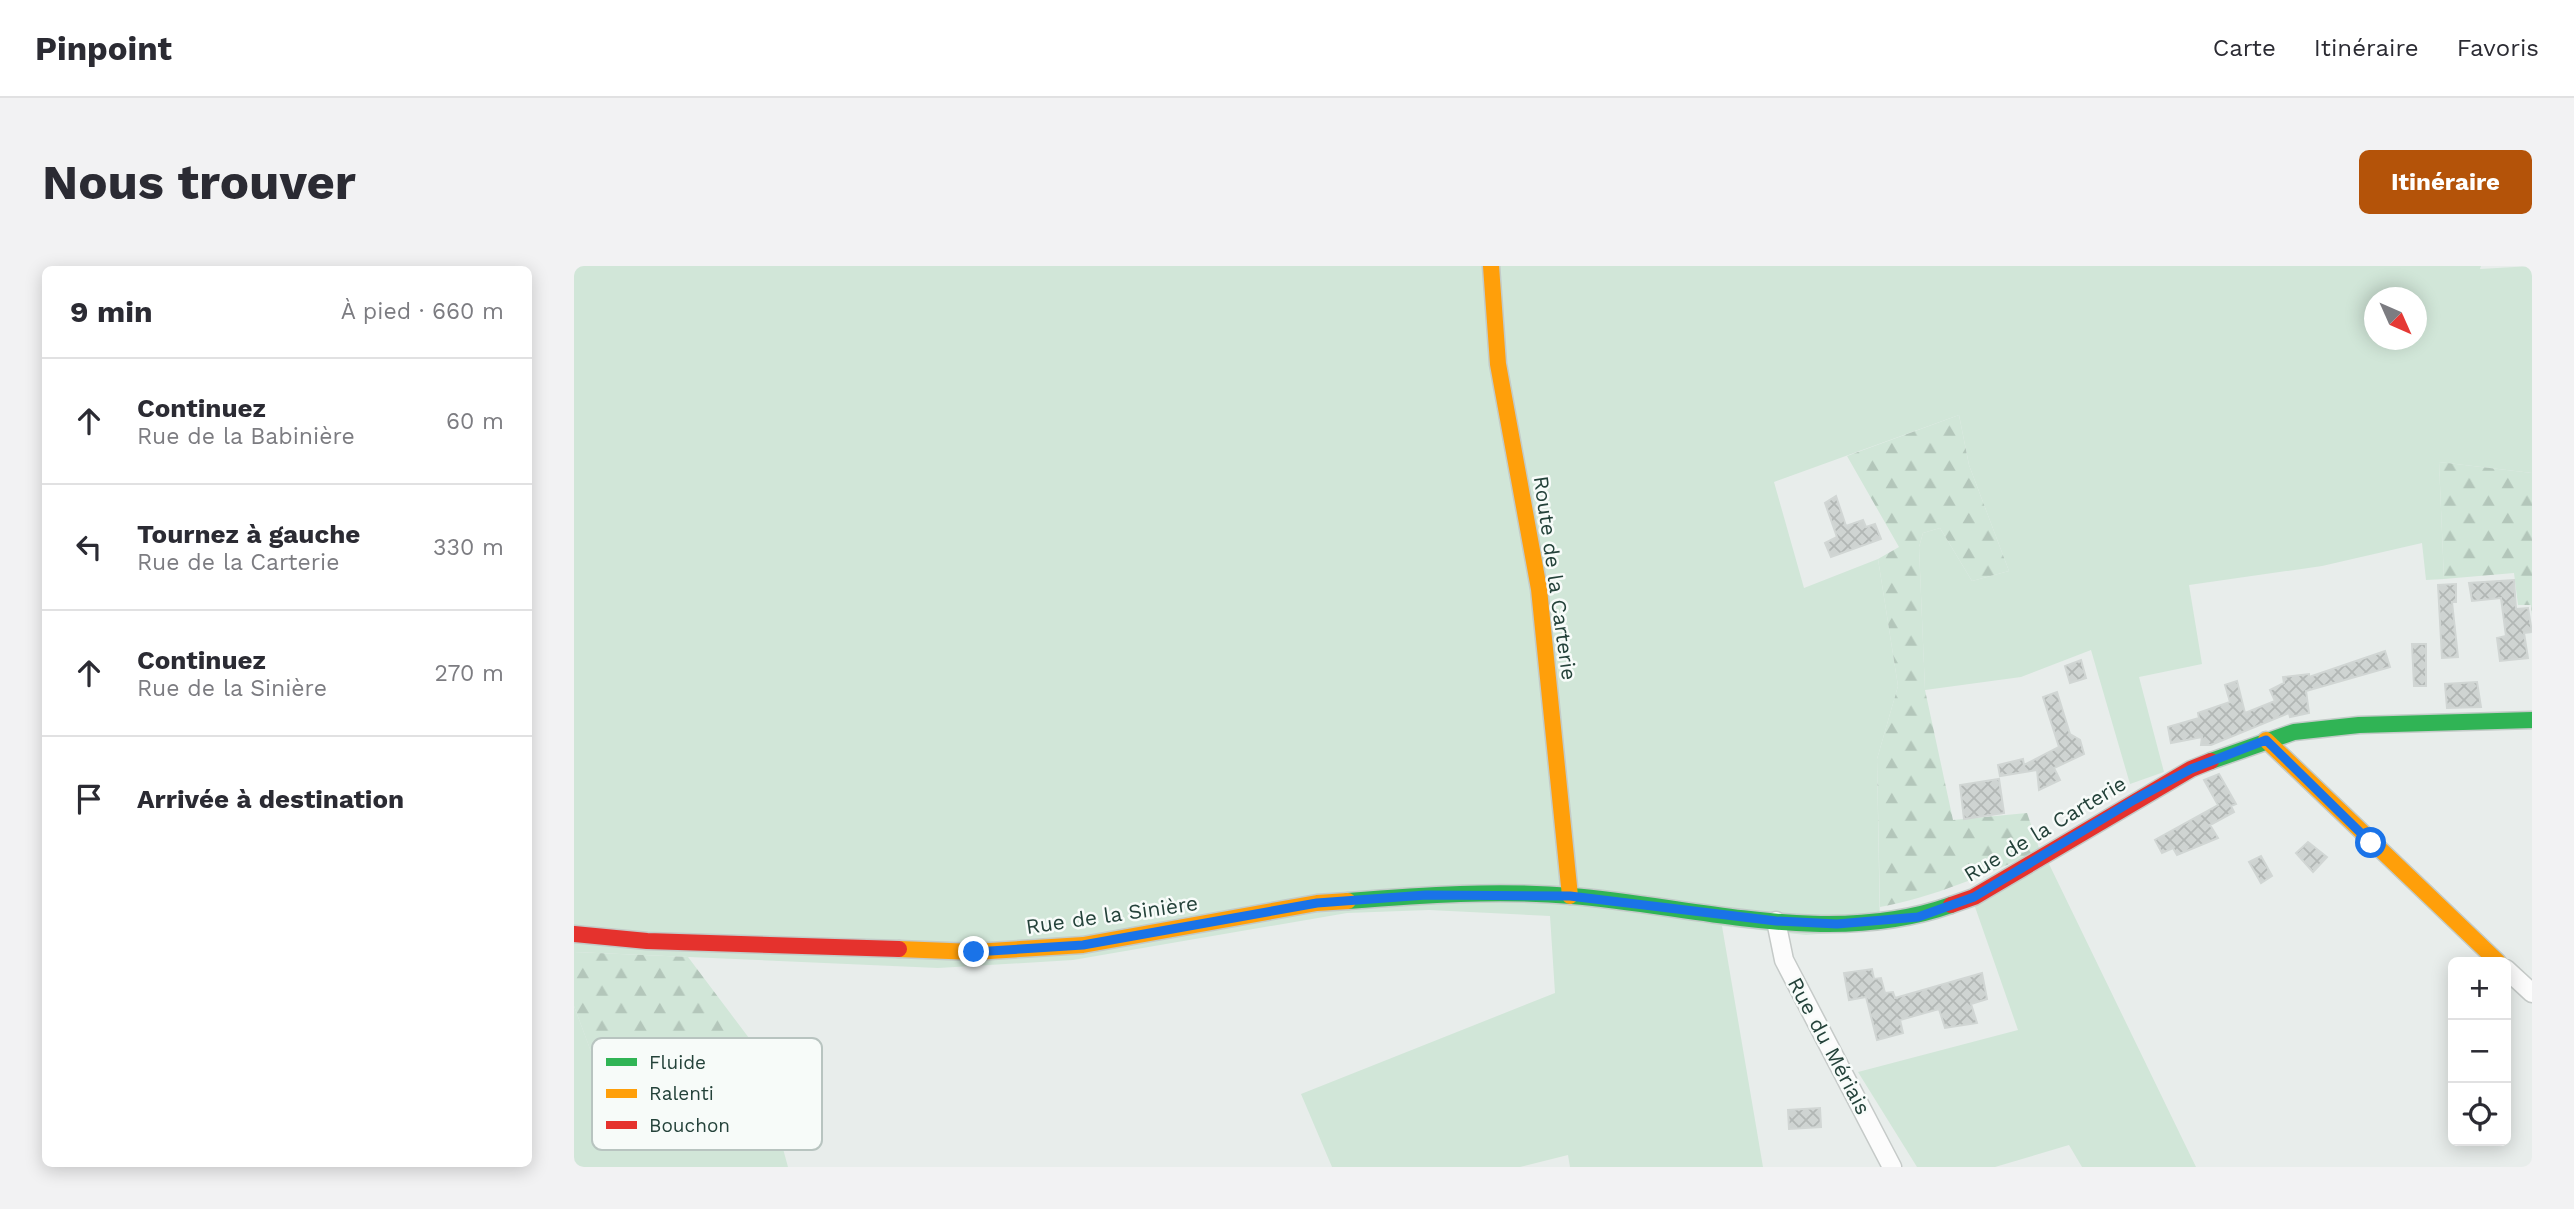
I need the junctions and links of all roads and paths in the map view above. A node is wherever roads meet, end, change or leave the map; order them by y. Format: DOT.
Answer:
graph roads {
  1 [pos="1491,266"];
  2 [pos="2532,720"];
  3 [pos="2266,740"];
  4 [pos="1570,896"];
  5 [pos="1776,921"];
  6 [pos="574,934"];
  7 [pos="2493,957"];
  8 [pos="2511,974"];
  9 [pos="2532,993"];
  10 [pos="1892,1167"];
  1 -- 4 [label="street, Route de la Carterie"];
  2 -- 3 [label="street, Rue de la Carterie"];
  3 -- 5 [label="street, Rue de la Carterie"];
  3 -- 7 [label="street"];
  4 -- 5 [label="street, Rue de la Carterie"];
  4 -- 6 [label="street, Rue de la Sinière"];
  5 -- 10 [label="street, Rue du Mériais"];
  8 -- 9 [label="street"];
}
